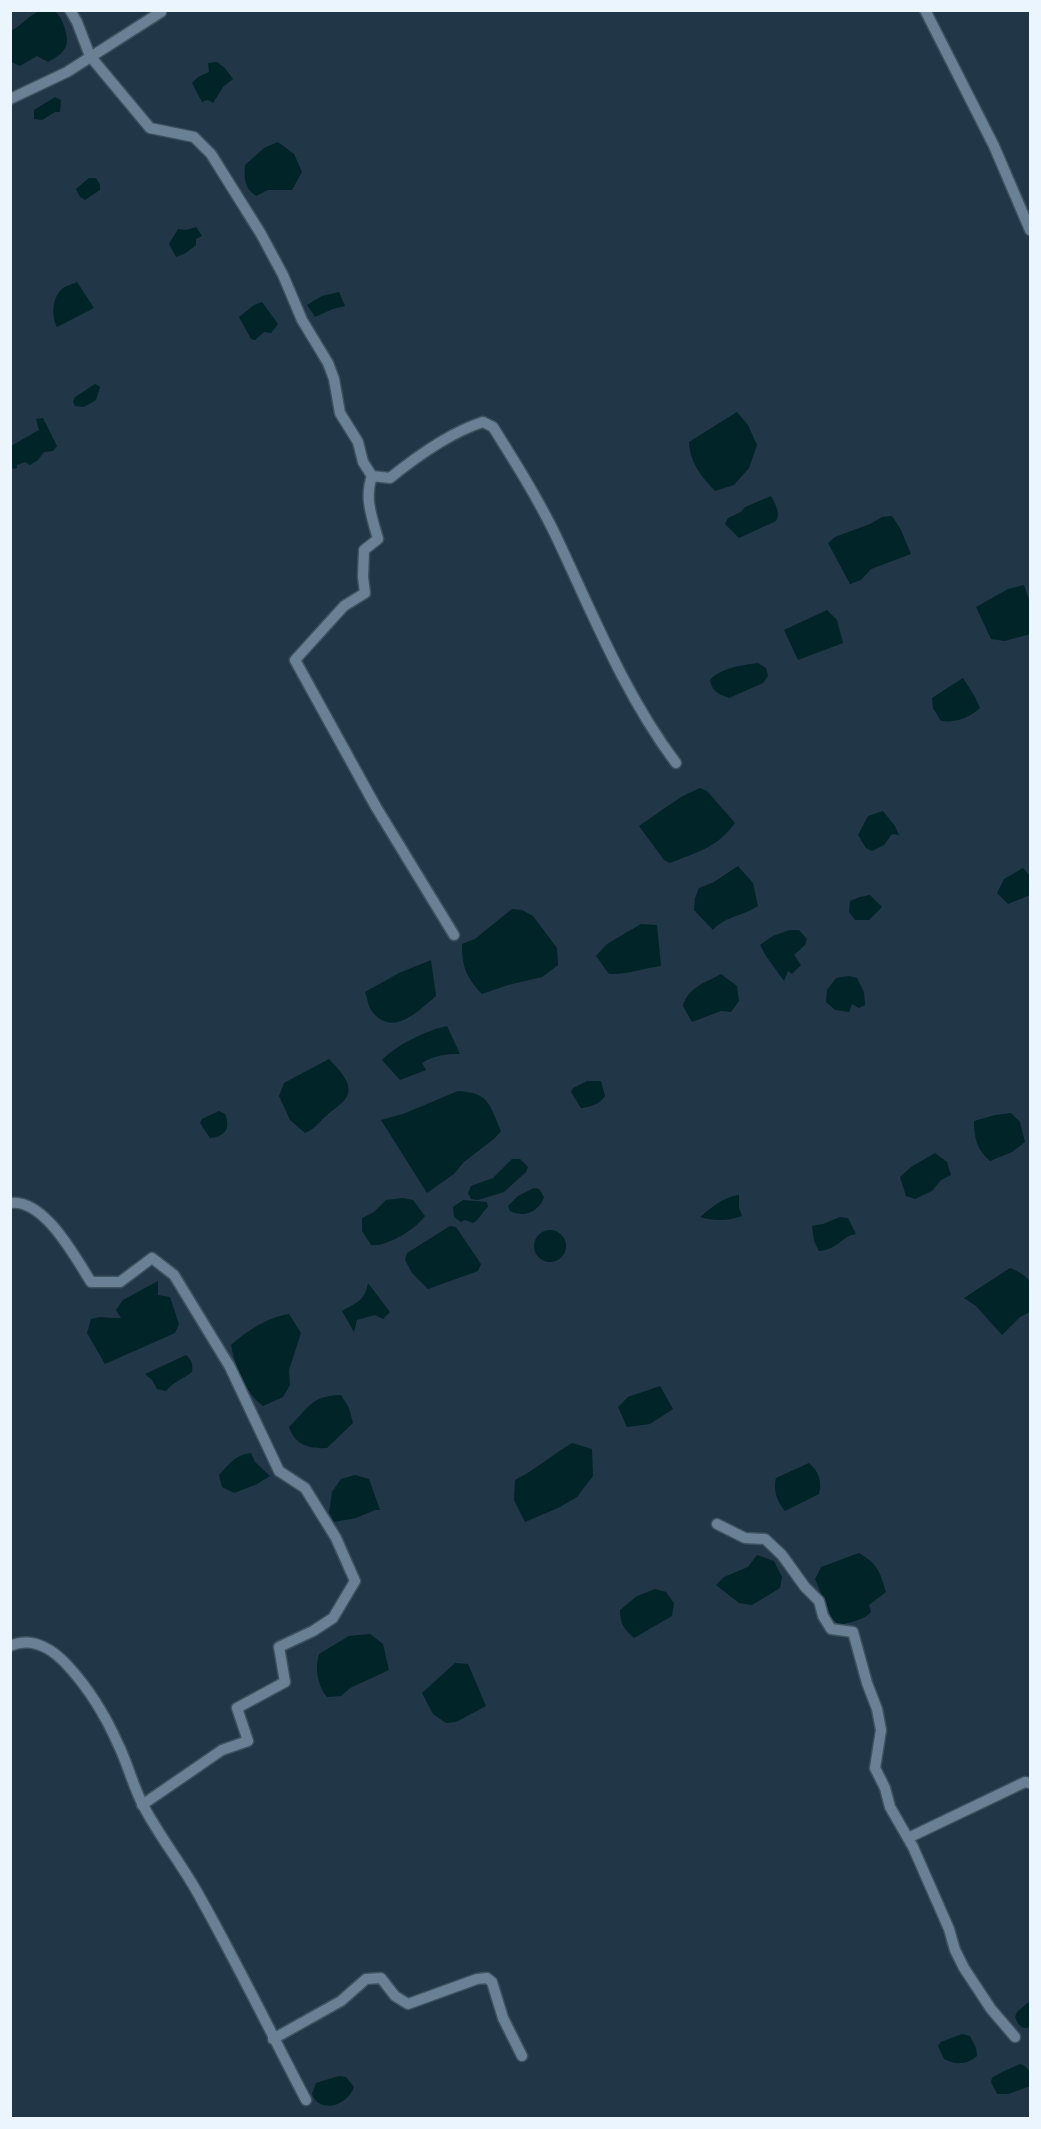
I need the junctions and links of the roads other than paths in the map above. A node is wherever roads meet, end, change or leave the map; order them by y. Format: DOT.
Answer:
graph roads {
  1 [pos="70,10"];
  2 [pos="160,10"];
  3 [pos="925,10"];
  4 [pos="90,56"];
  5 [pos="10,99"];
  6 [pos="1030,230"];
  7 [pos="372,476"];
  8 [pos="676,763"];
  9 [pos="454,935"];
  10 [pos="10,1203"];
  11 [pos="717,1524"];
  12 [pos="10,1646"];
  13 [pos="1030,1783"];
  14 [pos="142,1805"];
  15 [pos="908,1838"];
  16 [pos="1016,2037"];
  17 [pos="273,2039"];
  18 [pos="522,2056"];
  19 [pos="306,2100"];
  1 -- 4 [label="street"];
  2 -- 4 [label="street"];
  3 -- 6 [label="street"];
  4 -- 5 [label="street"];
  4 -- 7 [label="street"];
  7 -- 8 [label="street"];
  7 -- 9 [label="street"];
  10 -- 14 [label="street"];
  11 -- 15 [label="street"];
  12 -- 14 [label="street"];
  13 -- 15 [label="street"];
  14 -- 17 [label="street"];
  15 -- 16 [label="street"];
  17 -- 18 [label="street"];
  17 -- 19 [label="street"];
}
